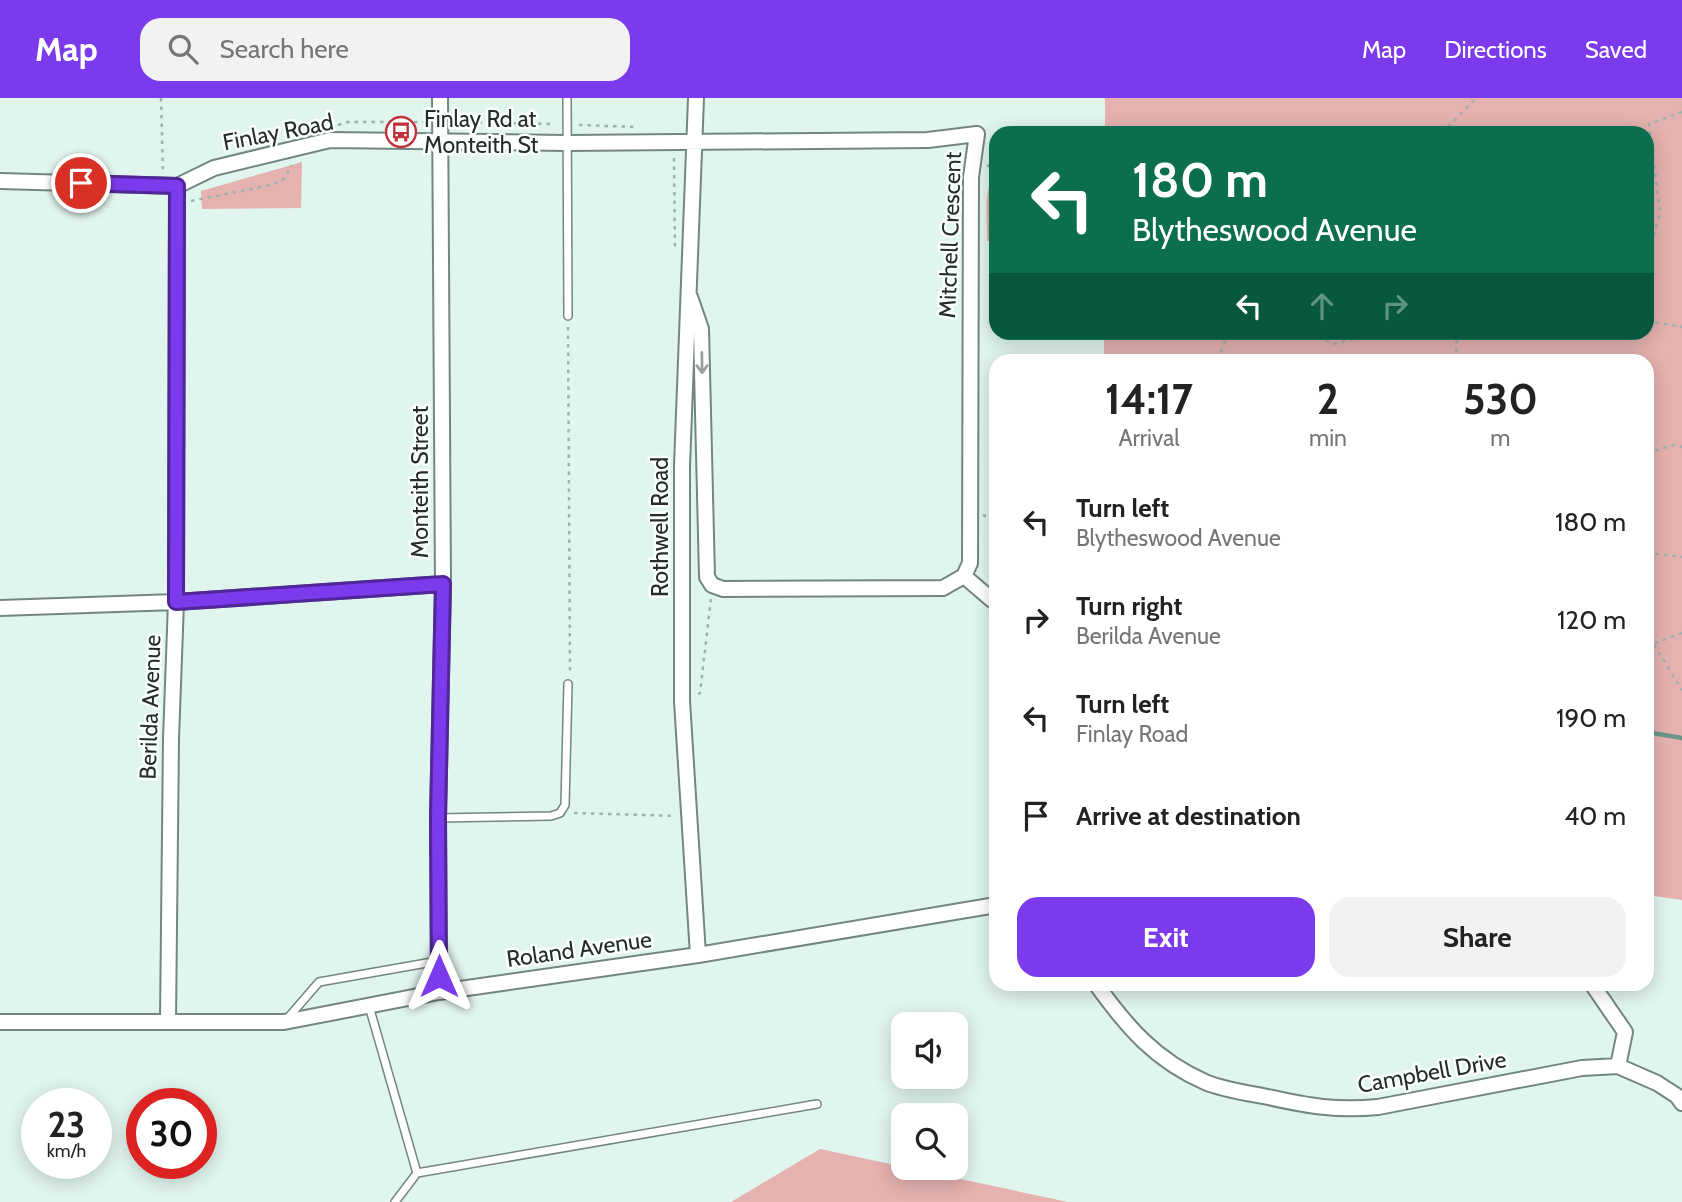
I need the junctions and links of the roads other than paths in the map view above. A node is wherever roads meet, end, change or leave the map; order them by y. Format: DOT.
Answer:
graph roads {
  1 [pos="440,98"];
  2 [pos="567,98"];
  3 [pos="696,98"];
  4 [pos="695,141"];
  5 [pos="440,143"];
  6 [pos="568,143"];
  7 [pos="0,181"];
  8 [pos="177,186"];
  9 [pos="690,297"];
  10 [pos="568,316"];
  11 [pos="964,576"];
  12 [pos="443,584"];
  13 [pos="989,597"];
  14 [pos="176,602"];
  15 [pos="0,608"];
  16 [pos="568,684"];
  17 [pos="438,818"];
  18 [pos="989,906"];
  19 [pos="698,955"];
  20 [pos="439,961"];
  21 [pos="1101,991"];
  22 [pos="1597,991"];
  23 [pos="439,992"];
  24 [pos="369,1005"];
  25 [pos="168,1020"];
  26 [pos="0,1022"];
  27 [pos="284,1022"];
  28 [pos="1618,1066"];
  29 [pos="1682,1103"];
  30 [pos="817,1104"];
  31 [pos="417,1173"];
  32 [pos="395,1202"];
  1 -- 5 [label="street, Monteith Street"];
  2 -- 6 [label="lane"];
  3 -- 4 [label="street, Rothwell Road"];
  4 -- 6 [label="street, Finlay Road"];
  4 -- 9 [label="street, Rothwell Road"];
  4 -- 11 [label="street, Mitchell Crescent"];
  5 -- 6 [label="street, Finlay Road"];
  5 -- 8 [label="street, Finlay Road"];
  5 -- 12 [label="street, Monteith Street"];
  6 -- 10 [label="lane"];
  7 -- 8 [label="street, Finlay Road"];
  8 -- 14 [label="street, Berilda Avenue"];
  9 -- 11 [label="street, one-way"];
  9 -- 19 [label="street, Rothwell Road"];
  11 -- 13 [label="street"];
  12 -- 14 [label="street"];
  12 -- 17 [label="street, Monteith Street"];
  14 -- 15 [label="street"];
  14 -- 25 [label="street, Berilda Avenue"];
  16 -- 17 [label="lane"];
  17 -- 20 [label="street, Monteith Street"];
  18 -- 19 [label="street, Roland Avenue"];
  19 -- 23 [label="street, Roland Avenue"];
  20 -- 23 [label="street, Monteith Street"];
  20 -- 27 [label="lane"];
  21 -- 28 [label="street, Campbell Drive"];
  22 -- 28 [label="street"];
  23 -- 24 [label="street, Roland Avenue"];
  24 -- 27 [label="street, Roland Avenue"];
  24 -- 31 [label="lane"];
  25 -- 26 [label="street, Roland Avenue"];
  25 -- 27 [label="street, Roland Avenue"];
  28 -- 29 [label="street, Campbell Drive"];
  30 -- 31 [label="lane"];
  31 -- 32 [label="lane"];
}
